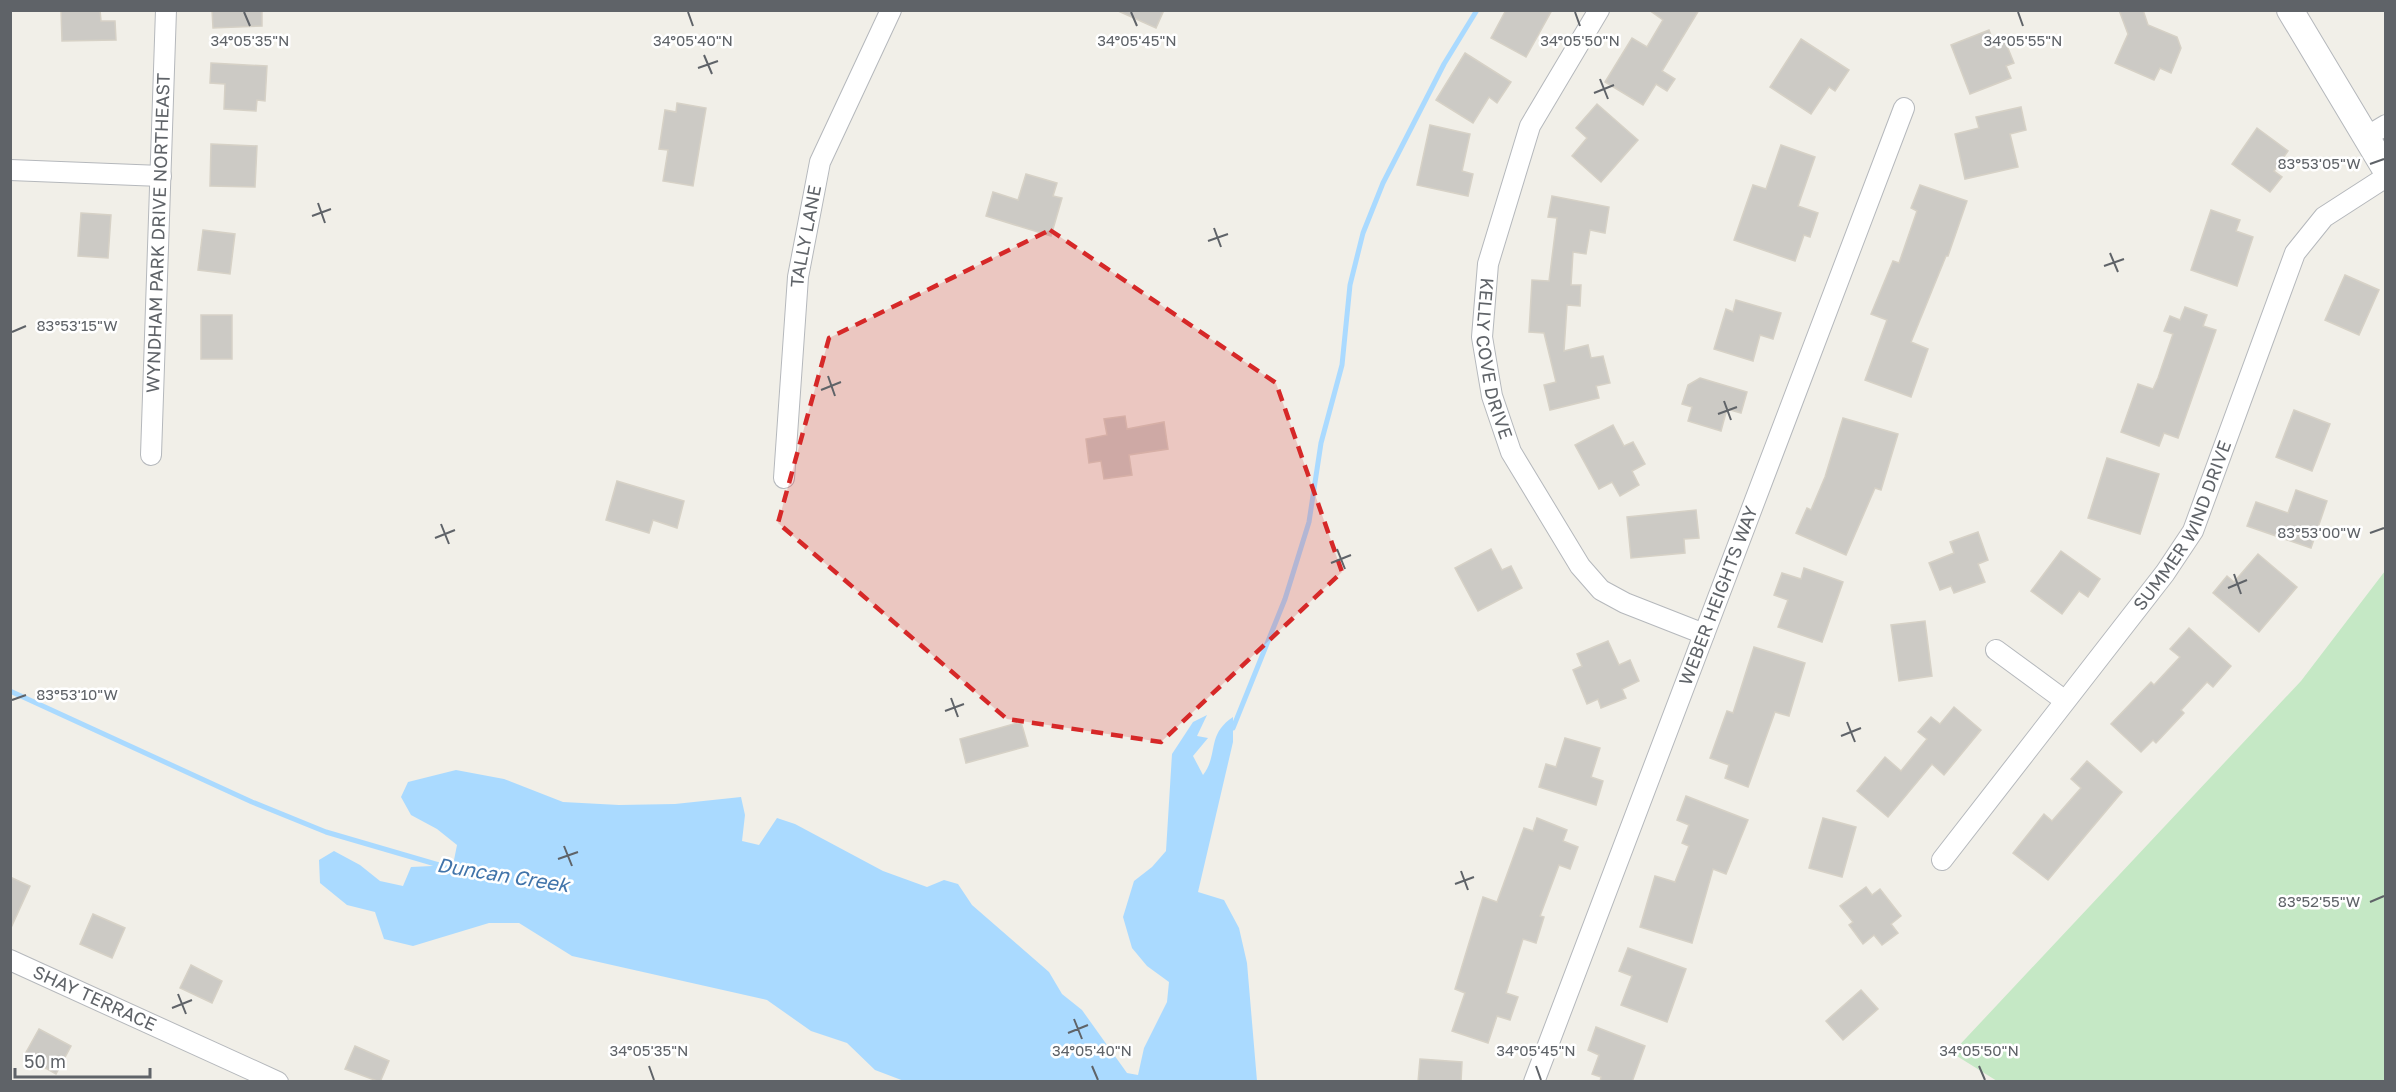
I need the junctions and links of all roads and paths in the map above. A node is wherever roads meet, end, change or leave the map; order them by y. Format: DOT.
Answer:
graph roads {
  1 [pos="166,10"];
  2 [pos="891,10"];
  3 [pos="1599,10"];
  4 [pos="2290,10"];
  5 [pos="1904,108"];
  6 [pos="2376,131"];
  7 [pos="10,170"];
  8 [pos="2385,170"];
  9 [pos="161,176"];
  10 [pos="2385,177"];
  11 [pos="151,455"];
  12 [pos="784,478"];
  13 [pos="1704,634"];
  14 [pos="1996,650"];
  15 [pos="2064,700"];
  16 [pos="1942,860"];
  17 [pos="10,960"];
  18 [pos="274,1081"];
  19 [pos="1534,1082"];
  1 -- 9 [label="street, WYNDHAM PARK DRIVE NORTHEAST"];
  2 -- 12 [label="street, TALLY LANE"];
  3 -- 13 [label="street, KELLY COVE DRIVE"];
  4 -- 6 [label="street"];
  5 -- 13 [label="street, WEBER HEIGHTS WAY"];
  6 -- 8 [label="street"];
  7 -- 9 [label="street"];
  9 -- 11 [label="street, WYNDHAM PARK DRIVE NORTHEAST"];
  10 -- 15 [label="street, SUMMER WIND DRIVE"];
  13 -- 19 [label="street, WEBER HEIGHTS WAY"];
  14 -- 15 [label="street"];
  15 -- 16 [label="street, SUMMER WIND DRIVE"];
  17 -- 18 [label="street, SHAY TERRACE"];
}
